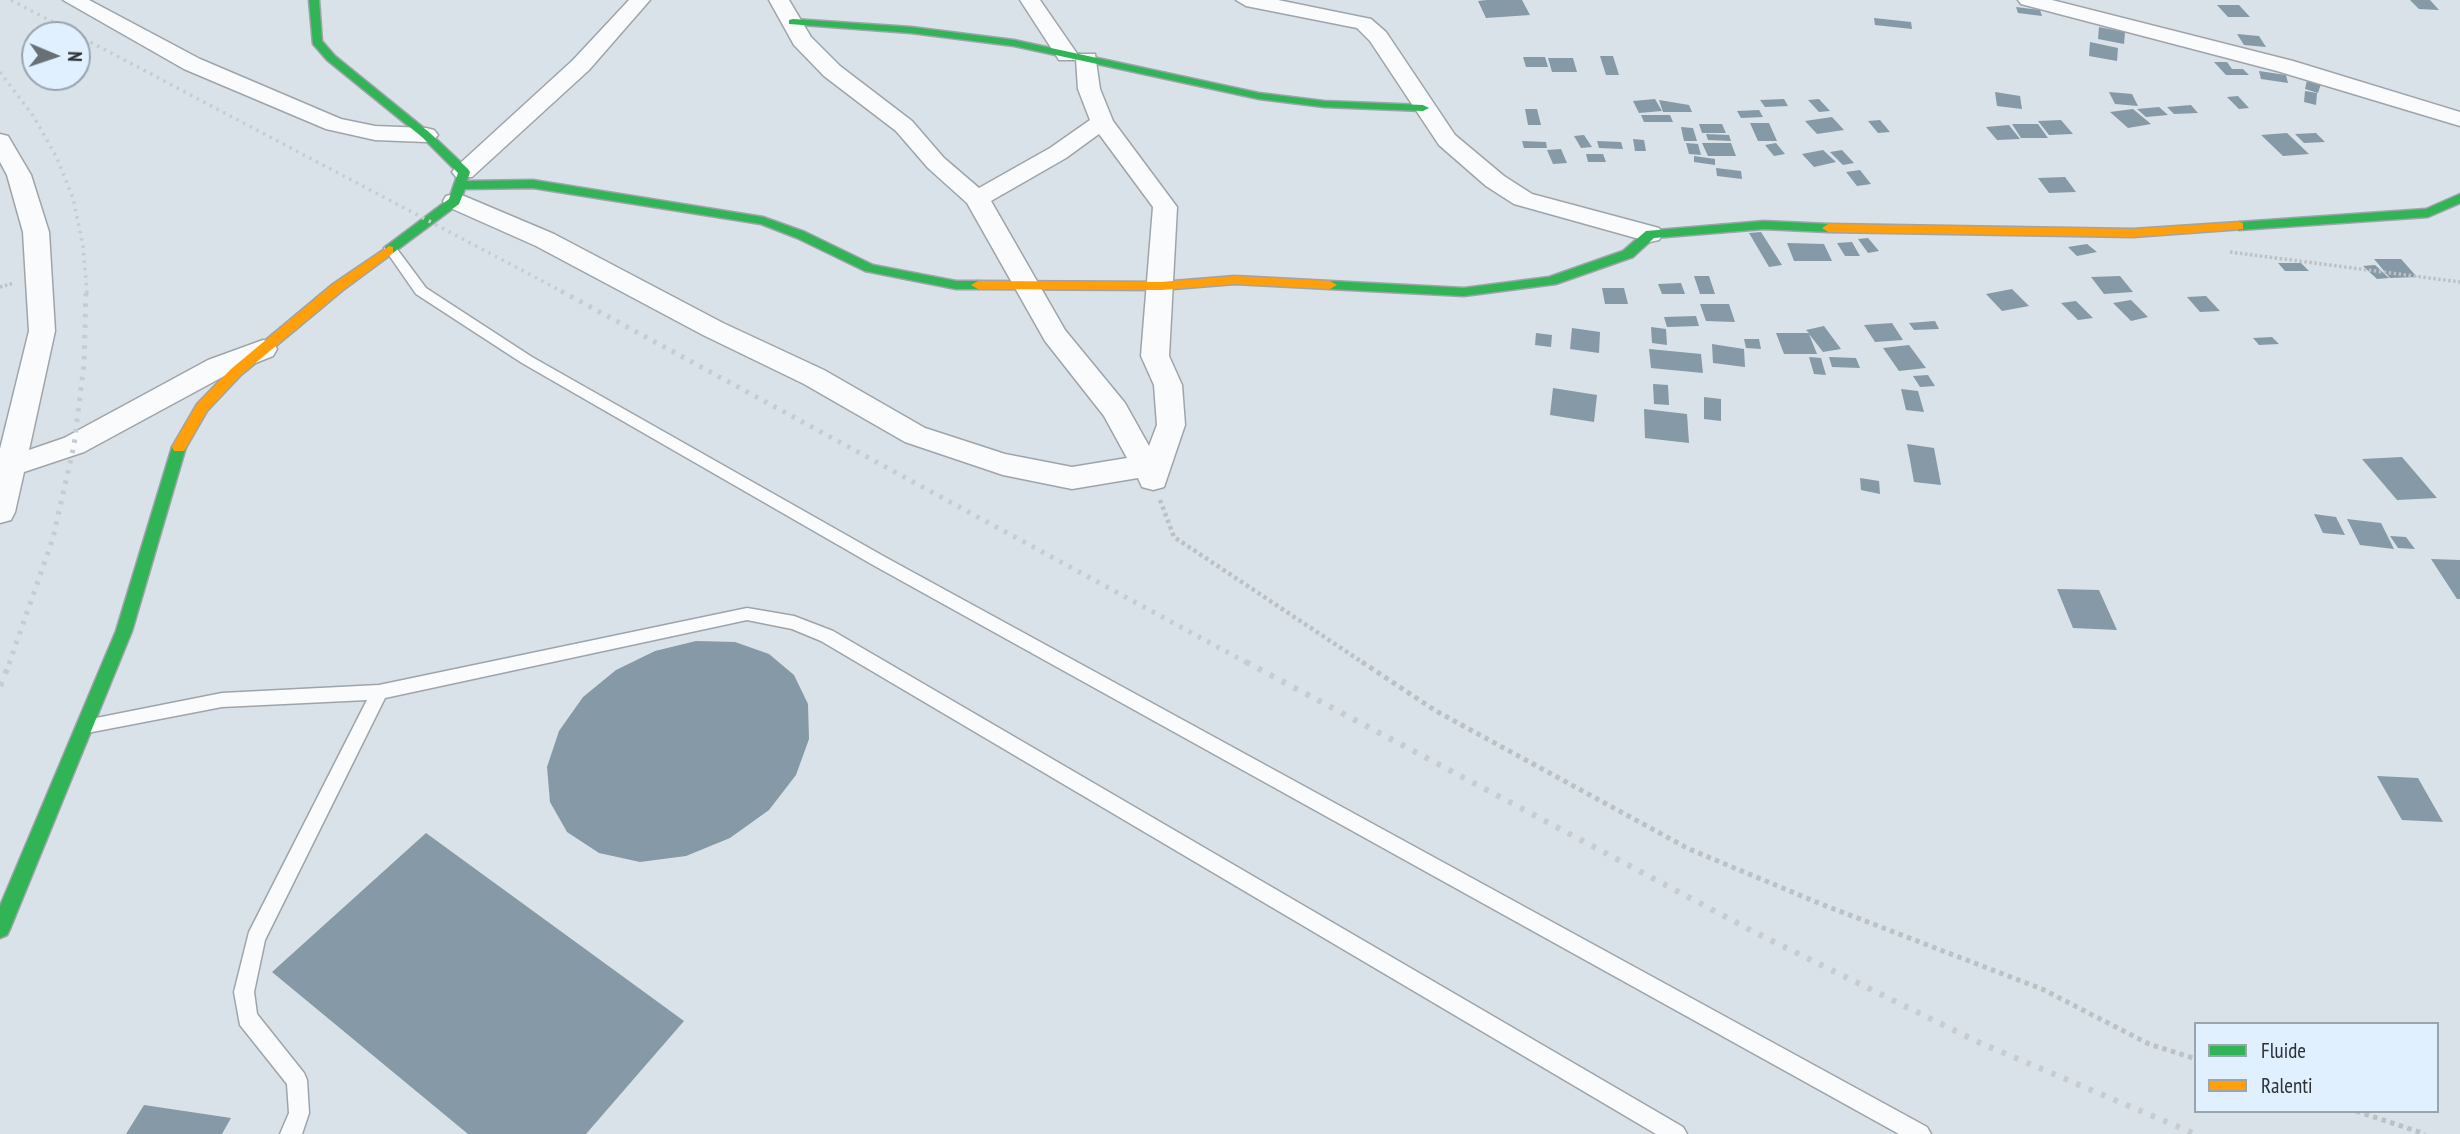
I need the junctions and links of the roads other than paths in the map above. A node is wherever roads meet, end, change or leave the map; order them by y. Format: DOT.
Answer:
graph roads {
  1 [pos="73,0"];
  2 [pos="314,0"];
  3 [pos="640,0"];
  4 [pos="779,0"];
  5 [pos="1030,0"];
  6 [pos="1246,0"];
  7 [pos="1357,0"];
  8 [pos="2028,0"];
  9 [pos="793,22"];
  10 [pos="1364,23"];
  11 [pos="1077,57"];
  12 [pos="1423,108"];
  13 [pos="2460,119"];
  14 [pos="1102,122"];
  15 [pos="426,135"];
  16 [pos="3,154"];
  17 [pos="460,186"];
  18 [pos="2460,198"];
  19 [pos="976,199"];
  20 [pos="1650,234"];
  21 [pos="390,248"];
  22 [pos="1025,285"];
  23 [pos="1161,286"];
  24 [pos="264,348"];
  25 [pos="6,462"];
  26 [pos="1149,473"];
  27 [pos="0,512"];
  28 [pos="379,692"];
  29 [pos="87,726"];
  30 [pos="0,929"];
  31 [pos="291,1134"];
  32 [pos="1676,1134"];
  33 [pos="1920,1134"];
  1 -- 15 [label="street"];
  2 -- 15 [label="street"];
  3 -- 17 [label="street"];
  4 -- 9 [label="street"];
  5 -- 11 [label="street"];
  6 -- 10 [label="street"];
  7 -- 10 [label="street"];
  8 -- 13 [label="street"];
  9 -- 11 [label="street"];
  9 -- 19 [label="street"];
  10 -- 12 [label="street"];
  11 -- 12 [label="street"];
  11 -- 14 [label="street"];
  12 -- 20 [label="street"];
  14 -- 19 [label="street"];
  14 -- 23 [label="street"];
  15 -- 17 [label="street"];
  16 -- 25 [label="street"];
  17 -- 21 [label="street"];
  17 -- 22 [label="street"];
  17 -- 26 [label="street"];
  18 -- 20 [label="street"];
  19 -- 22 [label="street"];
  20 -- 23 [label="street"];
  21 -- 24 [label="street"];
  21 -- 33 [label="lane"];
  22 -- 23 [label="street"];
  22 -- 26 [label="street"];
  23 -- 26 [label="street"];
  24 -- 25 [label="street"];
  24 -- 29 [label="street"];
  25 -- 27 [label="street"];
  28 -- 29 [label="lane"];
  28 -- 31 [label="lane"];
  28 -- 32 [label="lane"];
  29 -- 30 [label="street"];
}
